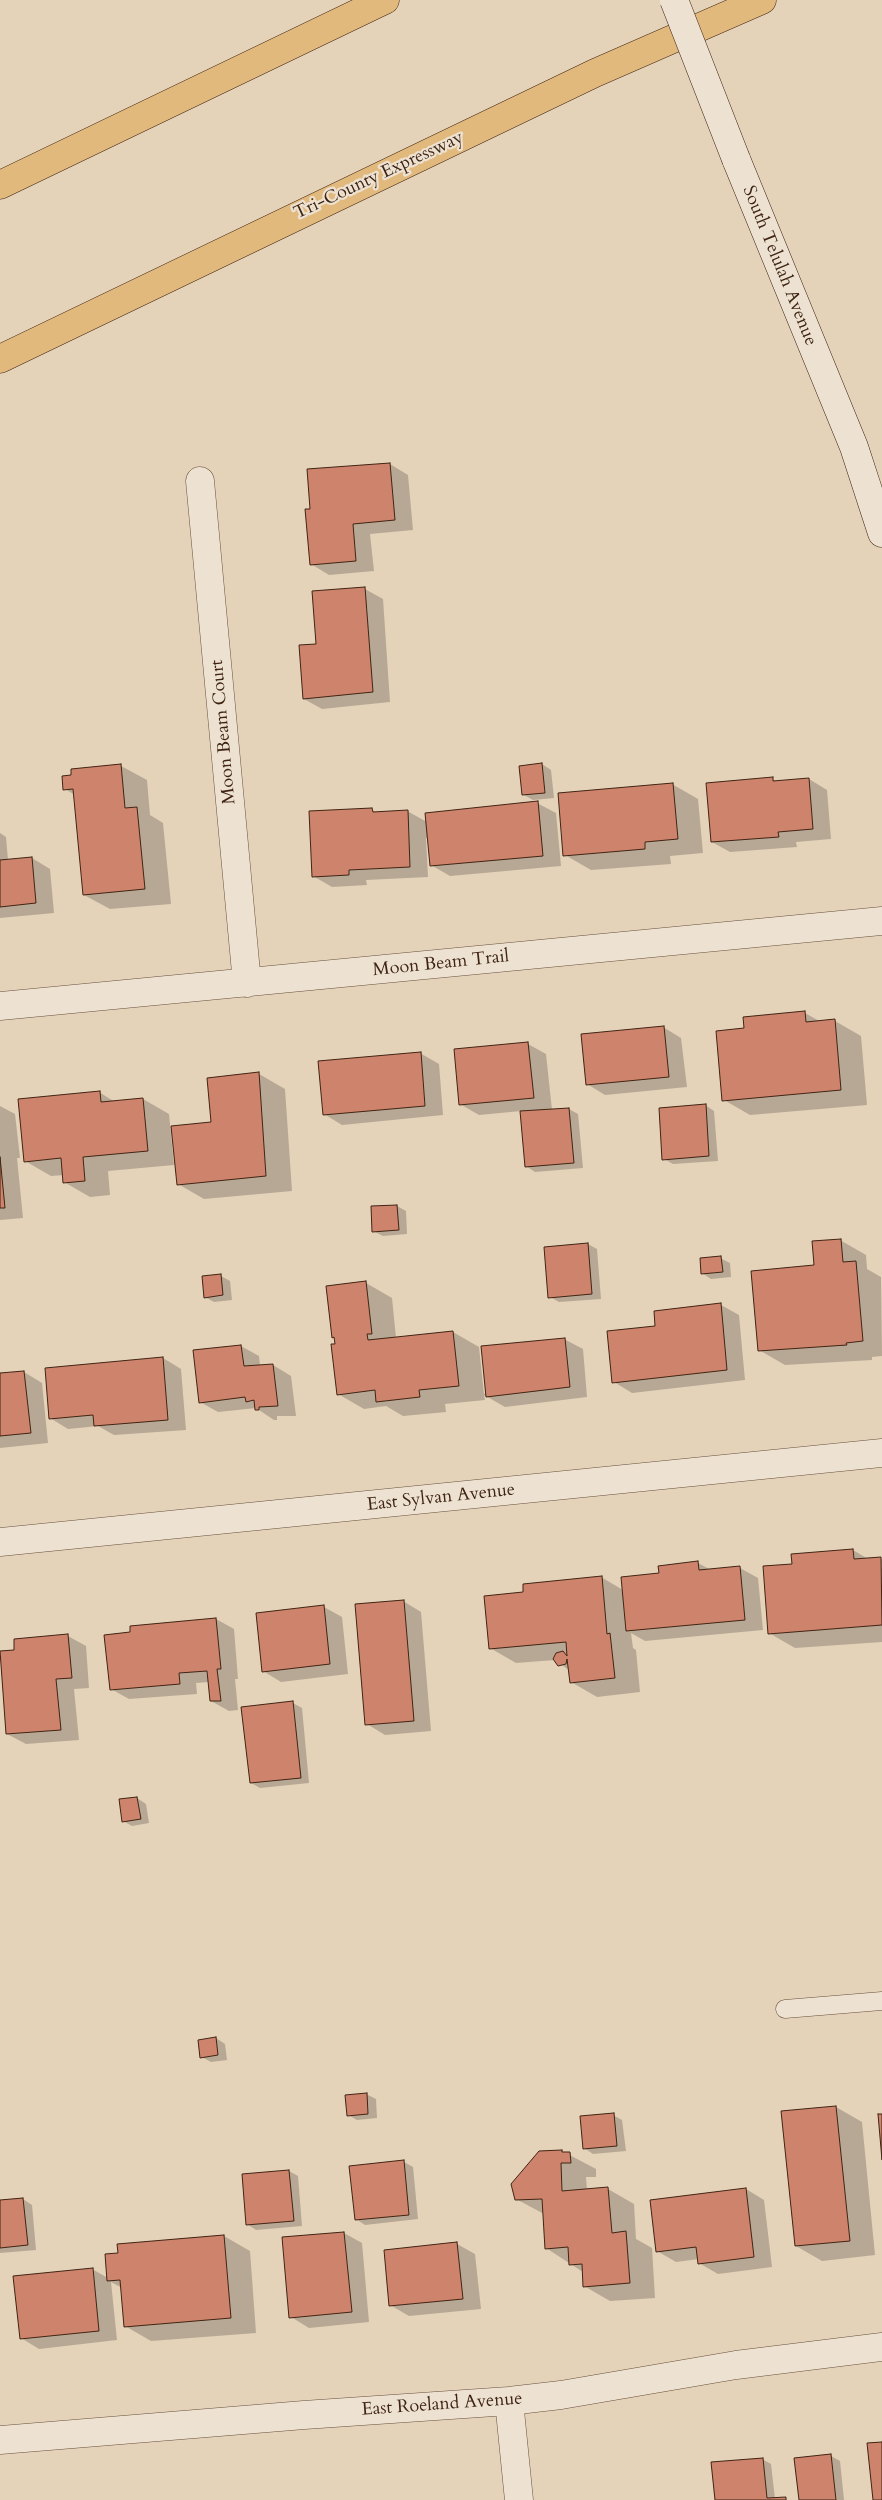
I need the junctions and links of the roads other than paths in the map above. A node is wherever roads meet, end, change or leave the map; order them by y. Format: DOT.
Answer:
graph roads {
  1 [pos="385,0"];
  2 [pos="674,0"];
  3 [pos="762,0"];
  4 [pos="0,185"];
  5 [pos="0,359"];
  6 [pos="200,481"];
  7 [pos="882,532"];
  8 [pos="882,921"];
  9 [pos="247,983"];
  10 [pos="0,1006"];
  11 [pos="882,1453"];
  12 [pos="0,1542"];
  13 [pos="882,2001"];
  14 [pos="785,2009"];
  15 [pos="882,2347"];
  16 [pos="509,2400"];
  17 [pos="0,2440"];
  18 [pos="519,2500"];
  1 -- 4 [label="highway"];
  2 -- 7 [label="street, South Telulah Avenue, bridge"];
  3 -- 5 [label="highway, Tri-County Expressway"];
  6 -- 9 [label="street, Moon Beam Court"];
  8 -- 9 [label="street, Moon Beam Trail"];
  9 -- 10 [label="street, Moon Beam Trail"];
  11 -- 12 [label="street, East Sylvan Avenue"];
  13 -- 14 [label="lane"];
  15 -- 16 [label="street, East Roeland Avenue"];
  16 -- 17 [label="street, East Roeland Avenue"];
  16 -- 18 [label="street"];
}
